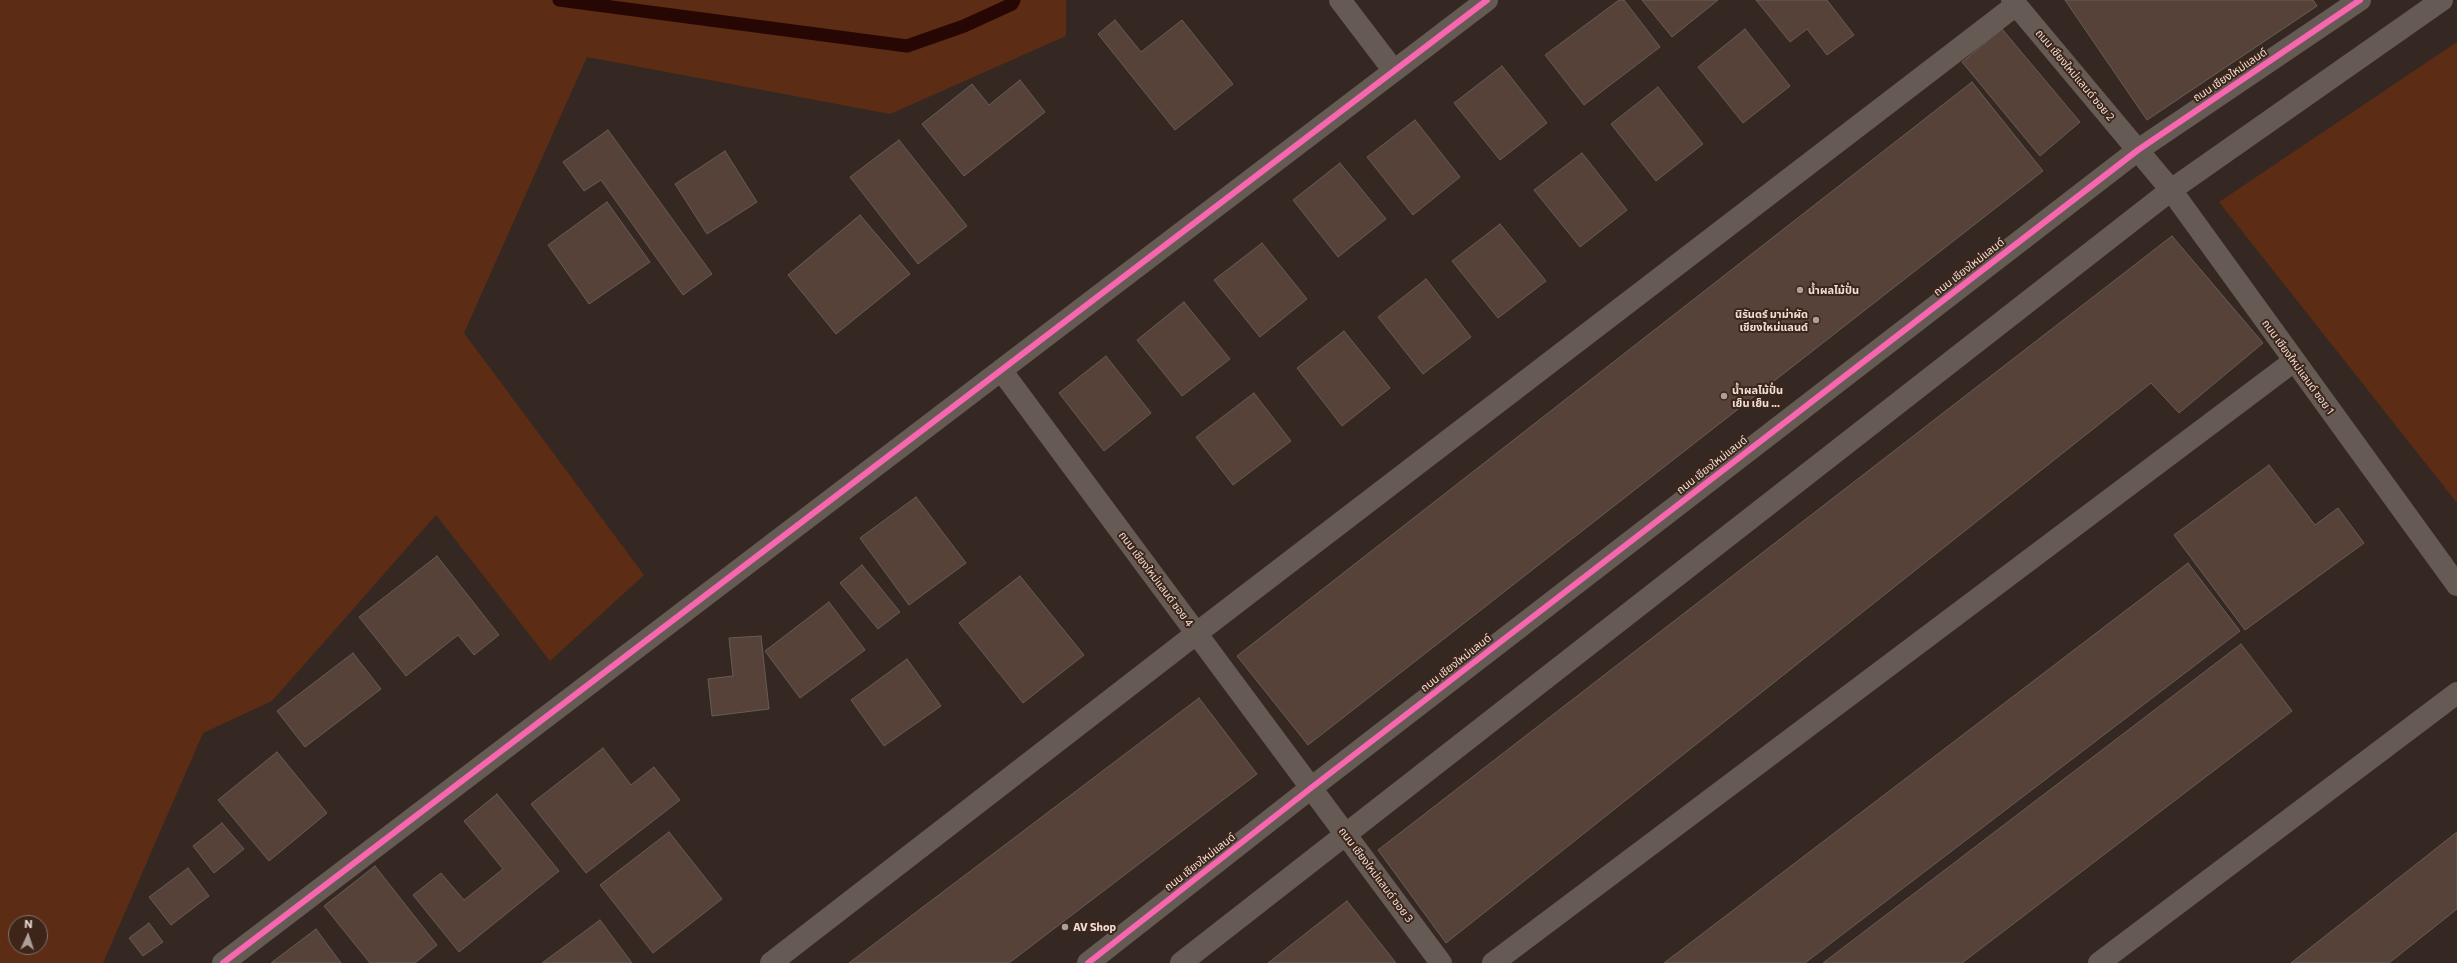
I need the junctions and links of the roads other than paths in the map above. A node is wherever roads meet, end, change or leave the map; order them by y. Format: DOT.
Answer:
graph roads {
  1 [pos="1340,0"];
  2 [pos="1487,0"];
  3 [pos="2360,0"];
  4 [pos="2442,0"];
  5 [pos="2014,2"];
  6 [pos="1394,71"];
  7 [pos="2138,150"];
  8 [pos="2171,190"];
  9 [pos="2294,361"];
  10 [pos="1001,370"];
  11 [pos="2457,585"];
  12 [pos="1197,633"];
  13 [pos="2457,693"];
  14 [pos="1311,788"];
  15 [pos="1346,835"];
  16 [pos="223,963"];
  17 [pos="771,963"];
  18 [pos="1088,963"];
  19 [pos="1181,963"];
  20 [pos="1441,963"];
  21 [pos="1493,963"];
  22 [pos="2099,963"];
  1 -- 6 [label="street"];
  2 -- 6 [label="street"];
  3 -- 7 [label="street, ถนน เชียงใหม่แลนด์"];
  4 -- 8 [label="street"];
  5 -- 7 [label="street, ถนน เชียงใหม่แลนด์ ซอย 2"];
  5 -- 12 [label="street"];
  6 -- 10 [label="street"];
  7 -- 8 [label="street, ถนน เชียงใหม่แลนด์ ซอย 1"];
  7 -- 14 [label="street, ถนน เชียงใหม่แลนด์"];
  8 -- 9 [label="street, ถนน เชียงใหม่แลนด์ ซอย 1"];
  8 -- 15 [label="street"];
  9 -- 11 [label="street, ถนน เชียงใหม่แลนด์ ซอย 1"];
  9 -- 21 [label="street"];
  10 -- 12 [label="street, ถนน เชียงใหม่แลนด์ ซอย 4"];
  10 -- 16 [label="street"];
  12 -- 14 [label="street, ถนน เชียงใหม่แลนด์ ซอย 4"];
  12 -- 17 [label="street"];
  13 -- 22 [label="street"];
  14 -- 15 [label="street, ถนน เชียงใหม่แลนด์ ซอย 3"];
  14 -- 18 [label="street, ถนน เชียงใหม่แลนด์"];
  15 -- 19 [label="street"];
  15 -- 20 [label="street, ถนน เชียงใหม่แลนด์ ซอย 3"];
}
